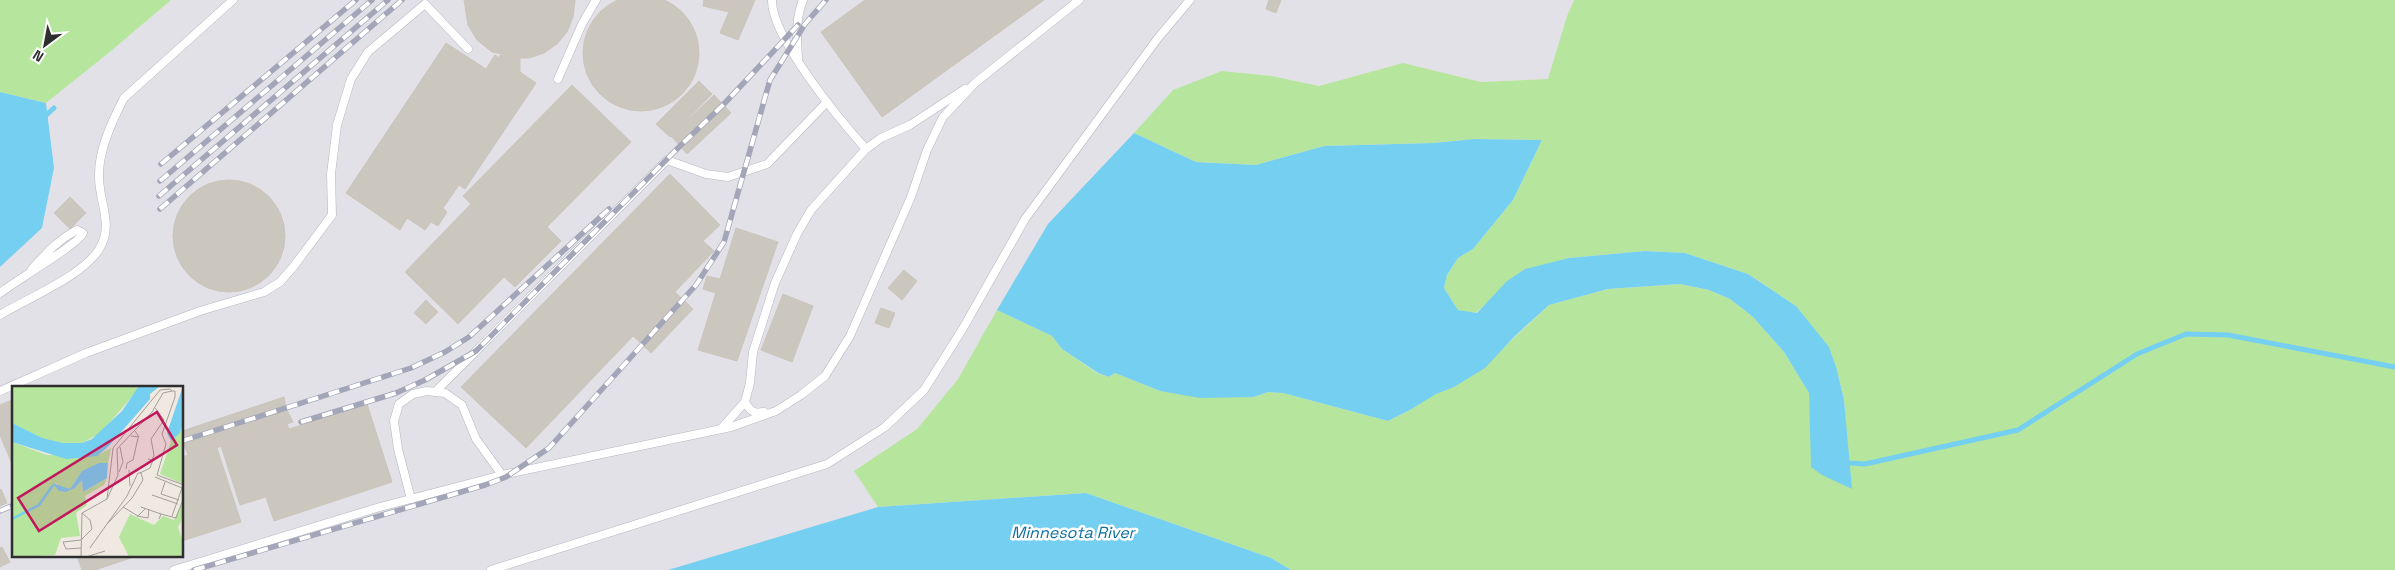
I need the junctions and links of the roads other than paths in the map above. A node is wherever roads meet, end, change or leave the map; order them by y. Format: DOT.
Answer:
graph roads {
  1 [pos="233,0"];
  2 [pos="424,0"];
  3 [pos="596,0"];
  4 [pos="772,0"];
  5 [pos="803,0"];
  6 [pos="1079,0"];
  7 [pos="1190,0"];
  8 [pos="418,8"];
  9 [pos="468,49"];
  10 [pos="798,62"];
  11 [pos="558,79"];
  12 [pos="975,83"];
  13 [pos="827,102"];
  14 [pos="866,150"];
  15 [pos="32,269"];
  16 [pos="0,293"];
  17 [pos="0,315"];
  18 [pos="0,391"];
  19 [pos="435,392"];
  20 [pos="745,402"];
  21 [pos="776,411"];
  22 [pos="721,430"];
  23 [pos="502,475"];
  24 [pos="411,499"];
  25 [pos="174,570"];
  26 [pos="491,570"];
  1 -- 17 [label="lane"];
  2 -- 8 [label="lane"];
  3 -- 11 [label="lane"];
  4 -- 10 [label="lane"];
  5 -- 10 [label="lane"];
  6 -- 12 [label="lane"];
  7 -- 26 [label="lane"];
  8 -- 9 [label="lane"];
  8 -- 18 [label="lane"];
  10 -- 13 [label="lane"];
  12 -- 14 [label="lane"];
  12 -- 21 [label="lane"];
  13 -- 14 [label="lane"];
  13 -- 19 [label="lane"];
  14 -- 20 [label="lane"];
  15 -- 15 [label="lane"];
  15 -- 16 [label="lane"];
  19 -- 23 [label="lane"];
  19 -- 24 [label="lane"];
  20 -- 21 [label="lane"];
  20 -- 22 [label="lane"];
  21 -- 22 [label="lane"];
  22 -- 23 [label="lane"];
  23 -- 24 [label="lane"];
  24 -- 25 [label="lane"];
}
